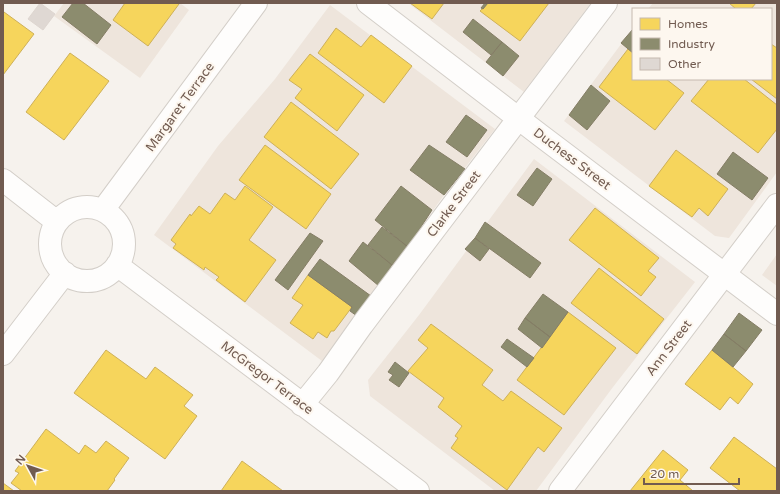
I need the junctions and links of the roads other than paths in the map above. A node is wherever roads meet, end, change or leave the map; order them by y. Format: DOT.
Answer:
graph roads {
  1 [pos="256,3"];
  2 [pos="368,3"];
  3 [pos="606,3"];
  4 [pos="518,118"];
  5 [pos="3,180"];
  6 [pos="777,205"];
  7 [pos="103,210"];
  8 [pos="57,222"];
  9 [pos="117,265"];
  10 [pos="65,273"];
  11 [pos="725,275"];
  12 [pos="777,314"];
  13 [pos="3,354"];
  14 [pos="302,405"];
  15 [pos="418,491"];
  16 [pos="560,491"];
  1 -- 7 [label="street, Margaret Terrace"];
  2 -- 4 [label="street, Duchess Street"];
  3 -- 4 [label="street, Clarke Street"];
  4 -- 11 [label="street, Duchess Street"];
  4 -- 14 [label="street, Clarke Street"];
  5 -- 8 [label="street"];
  6 -- 11 [label="street, Ann Street"];
  7 -- 8 [label="street"];
  7 -- 9 [label="street"];
  8 -- 10 [label="street"];
  9 -- 10 [label="street"];
  9 -- 14 [label="street, McGregor Terrace"];
  10 -- 13 [label="street"];
  11 -- 12 [label="street, Duchess Street"];
  11 -- 16 [label="street, Ann Street"];
  14 -- 15 [label="street, McGregor Terrace"];
}
